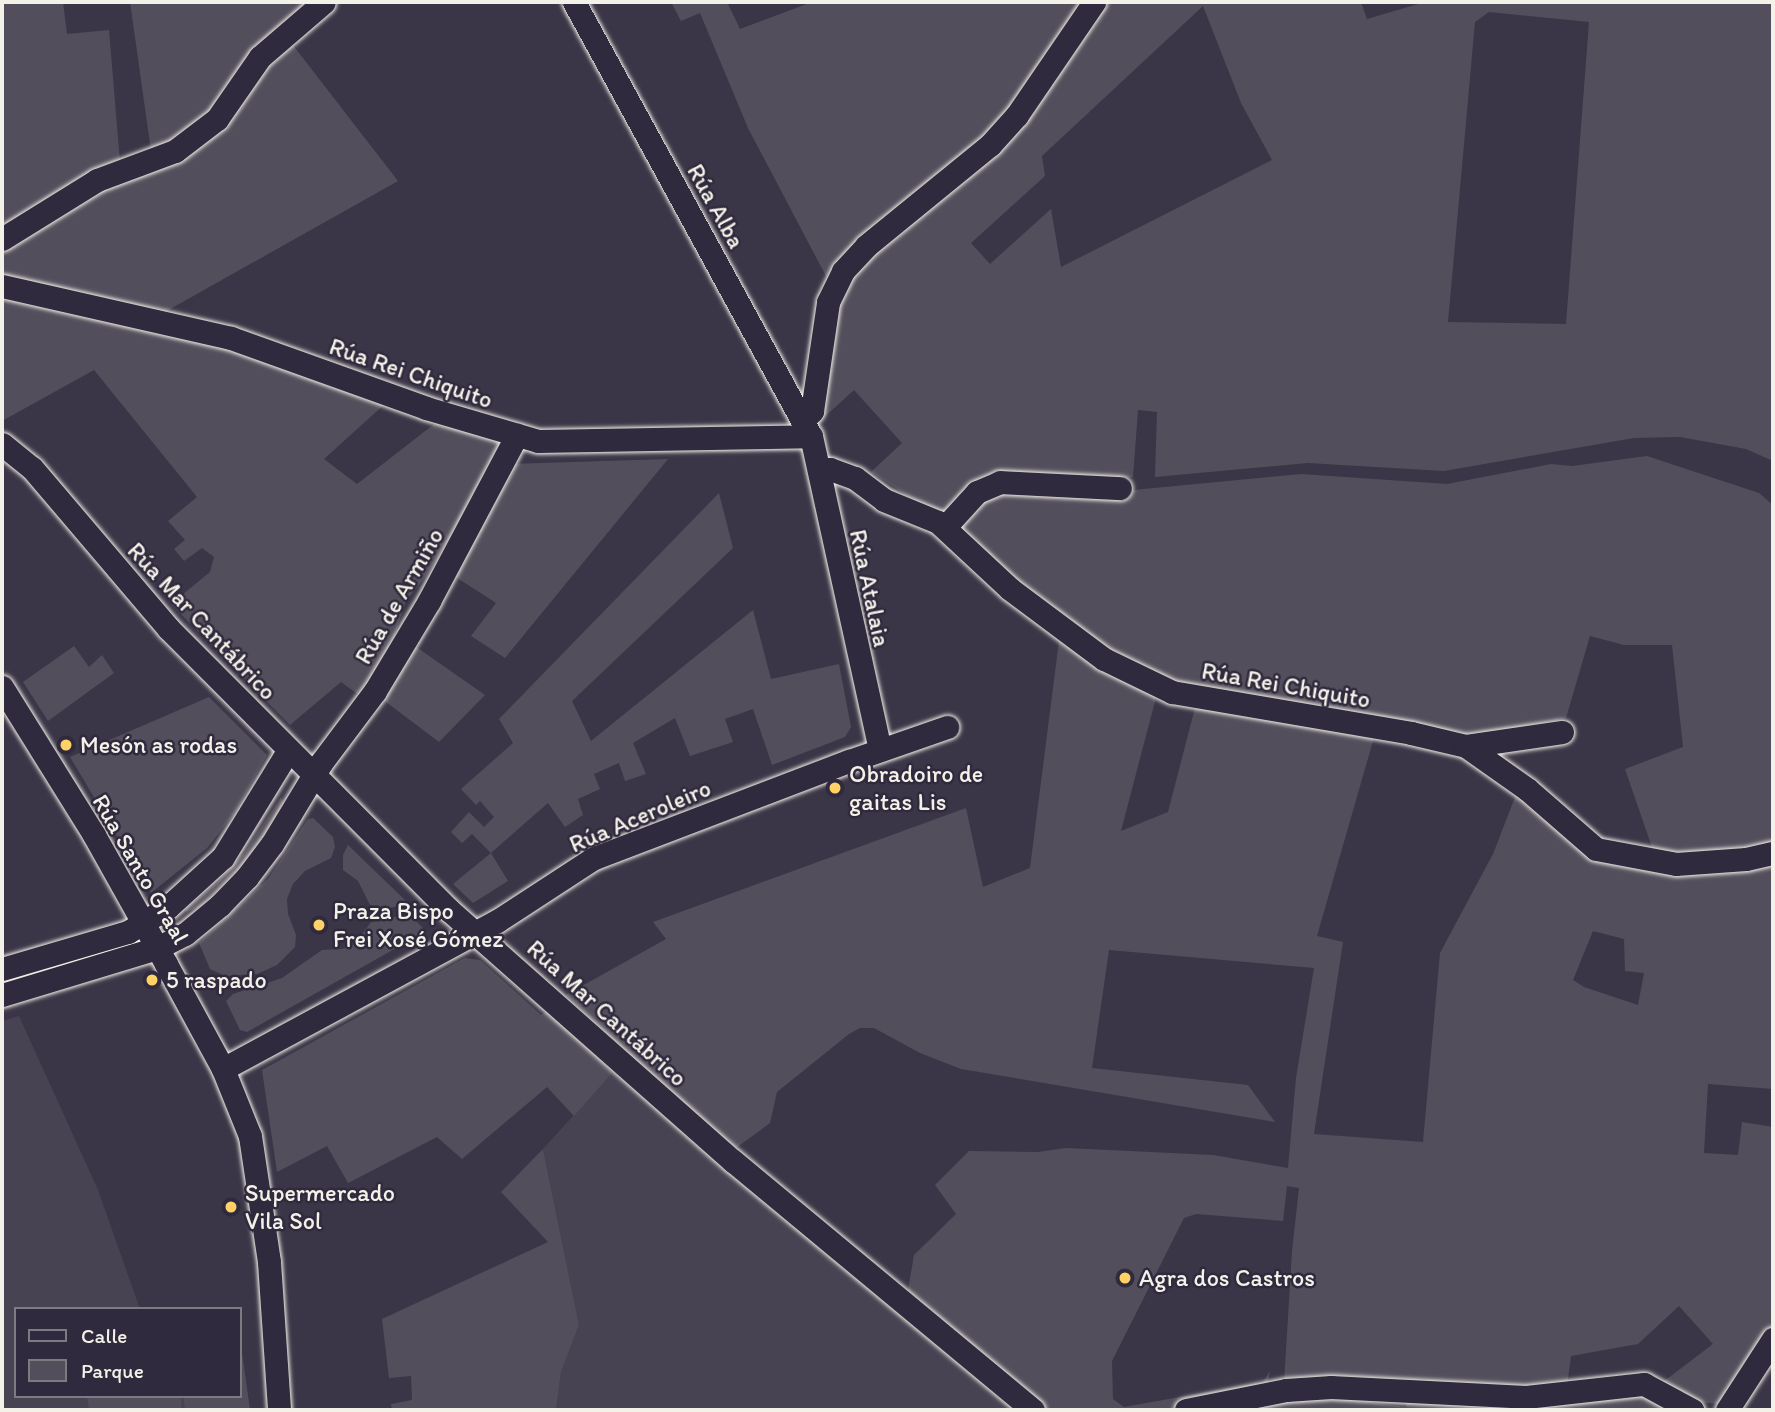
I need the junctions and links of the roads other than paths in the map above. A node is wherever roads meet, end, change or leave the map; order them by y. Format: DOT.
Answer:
graph roads {
  1 [pos="324,2"];
  2 [pos="574,2"];
  3 [pos="1094,2"];
  4 [pos="2,239"];
  5 [pos="2,286"];
  6 [pos="807,428"];
  7 [pos="517,435"];
  8 [pos="2,444"];
  9 [pos="819,469"];
  10 [pos="1121,488"];
  11 [pos="945,527"];
  12 [pos="2,687"];
  13 [pos="947,727"];
  14 [pos="1562,732"];
  15 [pos="1466,746"];
  16 [pos="880,750"];
  17 [pos="288,751"];
  18 [pos="314,775"];
  19 [pos="1773,853"];
  20 [pos="143,924"];
  21 [pos="476,932"];
  22 [pos="157,948"];
  23 [pos="2,970"];
  24 [pos="2,995"];
  25 [pos="223,1069"];
  26 [pos="1773,1339"];
  27 [pos="279,1410"];
  28 [pos="1033,1410"];
  29 [pos="1186,1410"];
  30 [pos="1692,1410"];
  31 [pos="1727,1410"];
  1 -- 4 [label="street"];
  2 -- 6 [label="street, Rúa Alba"];
  3 -- 6 [label="street"];
  5 -- 7 [label="street, Rúa Rei Chiquito"];
  6 -- 7 [label="street, Rúa Rei Chiquito"];
  6 -- 9 [label="street, Rúa Atalaia"];
  7 -- 18 [label="street, Rúa de Armiño"];
  8 -- 17 [label="street, Rúa Mar Cantábrico"];
  9 -- 11 [label="street, Rúa Rei Chiquito"];
  9 -- 16 [label="street, Rúa Atalaia"];
  10 -- 11 [label="street"];
  11 -- 15 [label="street, Rúa Rei Chiquito"];
  12 -- 20 [label="street, Rúa Santo Graal"];
  13 -- 16 [label="street, Rúa Aceroleiro"];
  14 -- 15 [label="street"];
  15 -- 19 [label="street, Rúa Rei Chiquito"];
  16 -- 21 [label="street, Rúa Aceroleiro"];
  17 -- 18 [label="street, Rúa Mar Cantábrico"];
  17 -- 20 [label="street"];
  18 -- 21 [label="street, Rúa Mar Cantábrico"];
  18 -- 22 [label="street, Rúa de Armiño"];
  20 -- 22 [label="street, Rúa Santo Graal"];
  20 -- 23 [label="street"];
  21 -- 25 [label="street, Rúa Aceroleiro"];
  21 -- 28 [label="street, Rúa Mar Cantábrico"];
  22 -- 24 [label="street, Rúa de Armiño"];
  22 -- 25 [label="street, Rúa Santo Graal"];
  25 -- 27 [label="street, Rúa Santo Graal"];
  26 -- 31 [label="street"];
  29 -- 30 [label="street"];
}
